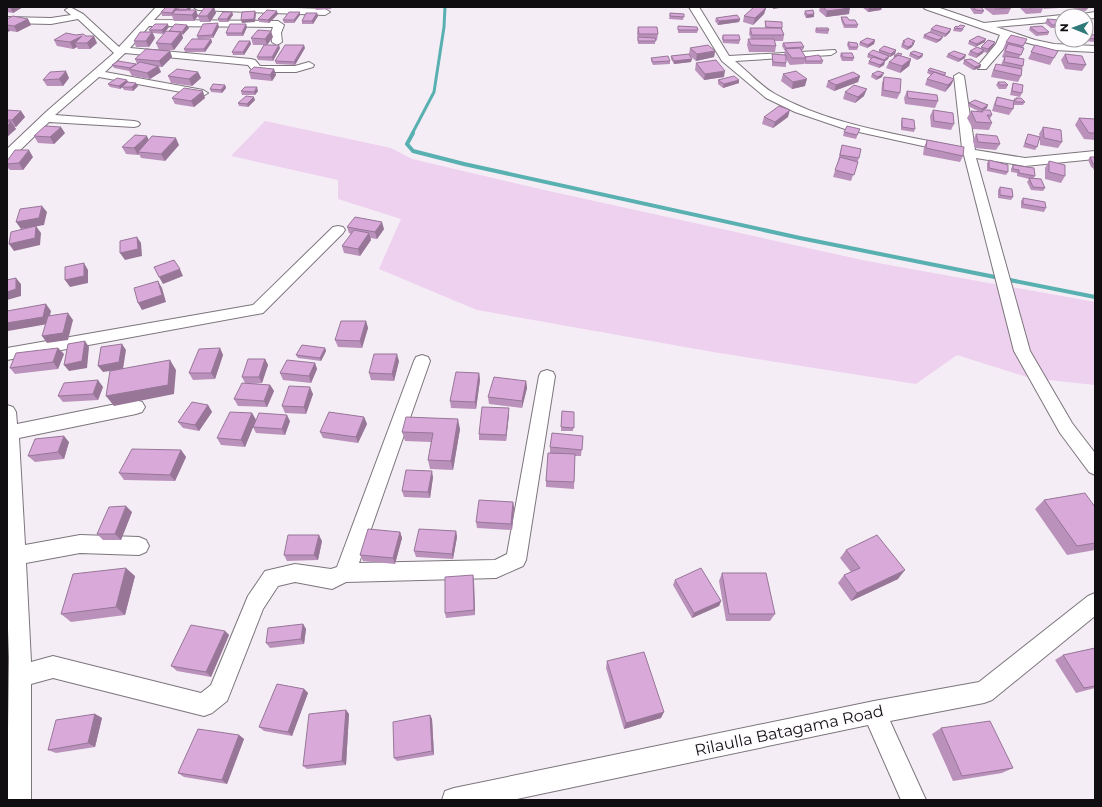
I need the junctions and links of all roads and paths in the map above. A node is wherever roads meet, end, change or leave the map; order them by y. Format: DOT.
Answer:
graph roads {
  1 [pos="65,7"];
  2 [pos="161,7"];
  3 [pos="198,7"];
  4 [pos="694,7"];
  5 [pos="928,7"];
  6 [pos="325,12"];
  7 [pos="80,16"];
  8 [pos="1054,19"];
  9 [pos="7,20"];
  10 [pos="146,23"];
  11 [pos="984,26"];
  12 [pos="1006,33"];
  13 [pos="277,42"];
  14 [pos="1095,49"];
  15 [pos="121,51"];
  16 [pos="830,52"];
  17 [pos="726,59"];
  18 [pos="310,65"];
  19 [pos="982,67"];
  20 [pos="97,73"];
  21 [pos="959,76"];
  22 [pos="203,93"];
  23 [pos="46,118"];
  24 [pos="134,124"];
  25 [pos="969,153"];
  26 [pos="1095,155"];
  27 [pos="7,156"];
  28 [pos="338,230"];
  29 [pos="7,354"];
  30 [pos="422,360"];
  31 [pos="547,376"];
  32 [pos="136,407"];
  33 [pos="9,426"];
  34 [pos="1095,467"];
  35 [pos="139,546"];
  36 [pos="15,556"];
  37 [pos="345,573"];
  38 [pos="1095,602"];
  39 [pos="15,664"];
  40 [pos="874,712"];
  41 [pos="19,800"];
  42 [pos="454,800"];
  43 [pos="914,800"];
  1 -- 7 [label="street"];
  2 -- 10 [label="street"];
  3 -- 6 [label="street"];
  4 -- 17 [label="street"];
  5 -- 11 [label="street"];
  7 -- 9 [label="street"];
  7 -- 15 [label="street"];
  8 -- 11 [label="street"];
  10 -- 13 [label="street"];
  10 -- 15 [label="street"];
  11 -- 12 [label="street"];
  12 -- 14 [label="street"];
  12 -- 19 [label="street"];
  15 -- 18 [label="street"];
  15 -- 20 [label="street"];
  16 -- 17 [label="street"];
  17 -- 25 [label="street"];
  20 -- 22 [label="street"];
  20 -- 23 [label="street"];
  21 -- 25 [label="street"];
  23 -- 24 [label="street"];
  23 -- 27 [label="street"];
  25 -- 26 [label="street"];
  25 -- 34 [label="street"];
  28 -- 29 [label="street"];
  30 -- 37 [label="street"];
  31 -- 37 [label="street"];
  32 -- 33 [label="street"];
  33 -- 36 [label="street"];
  35 -- 36 [label="street"];
  36 -- 39 [label="street"];
  37 -- 39 [label="street"];
  38 -- 40 [label="street, Rilaulla Batagama Road"];
  39 -- 41 [label="street"];
  40 -- 42 [label="street, Rilaulla Batagama Road"];
  40 -- 43 [label="street"];
}
